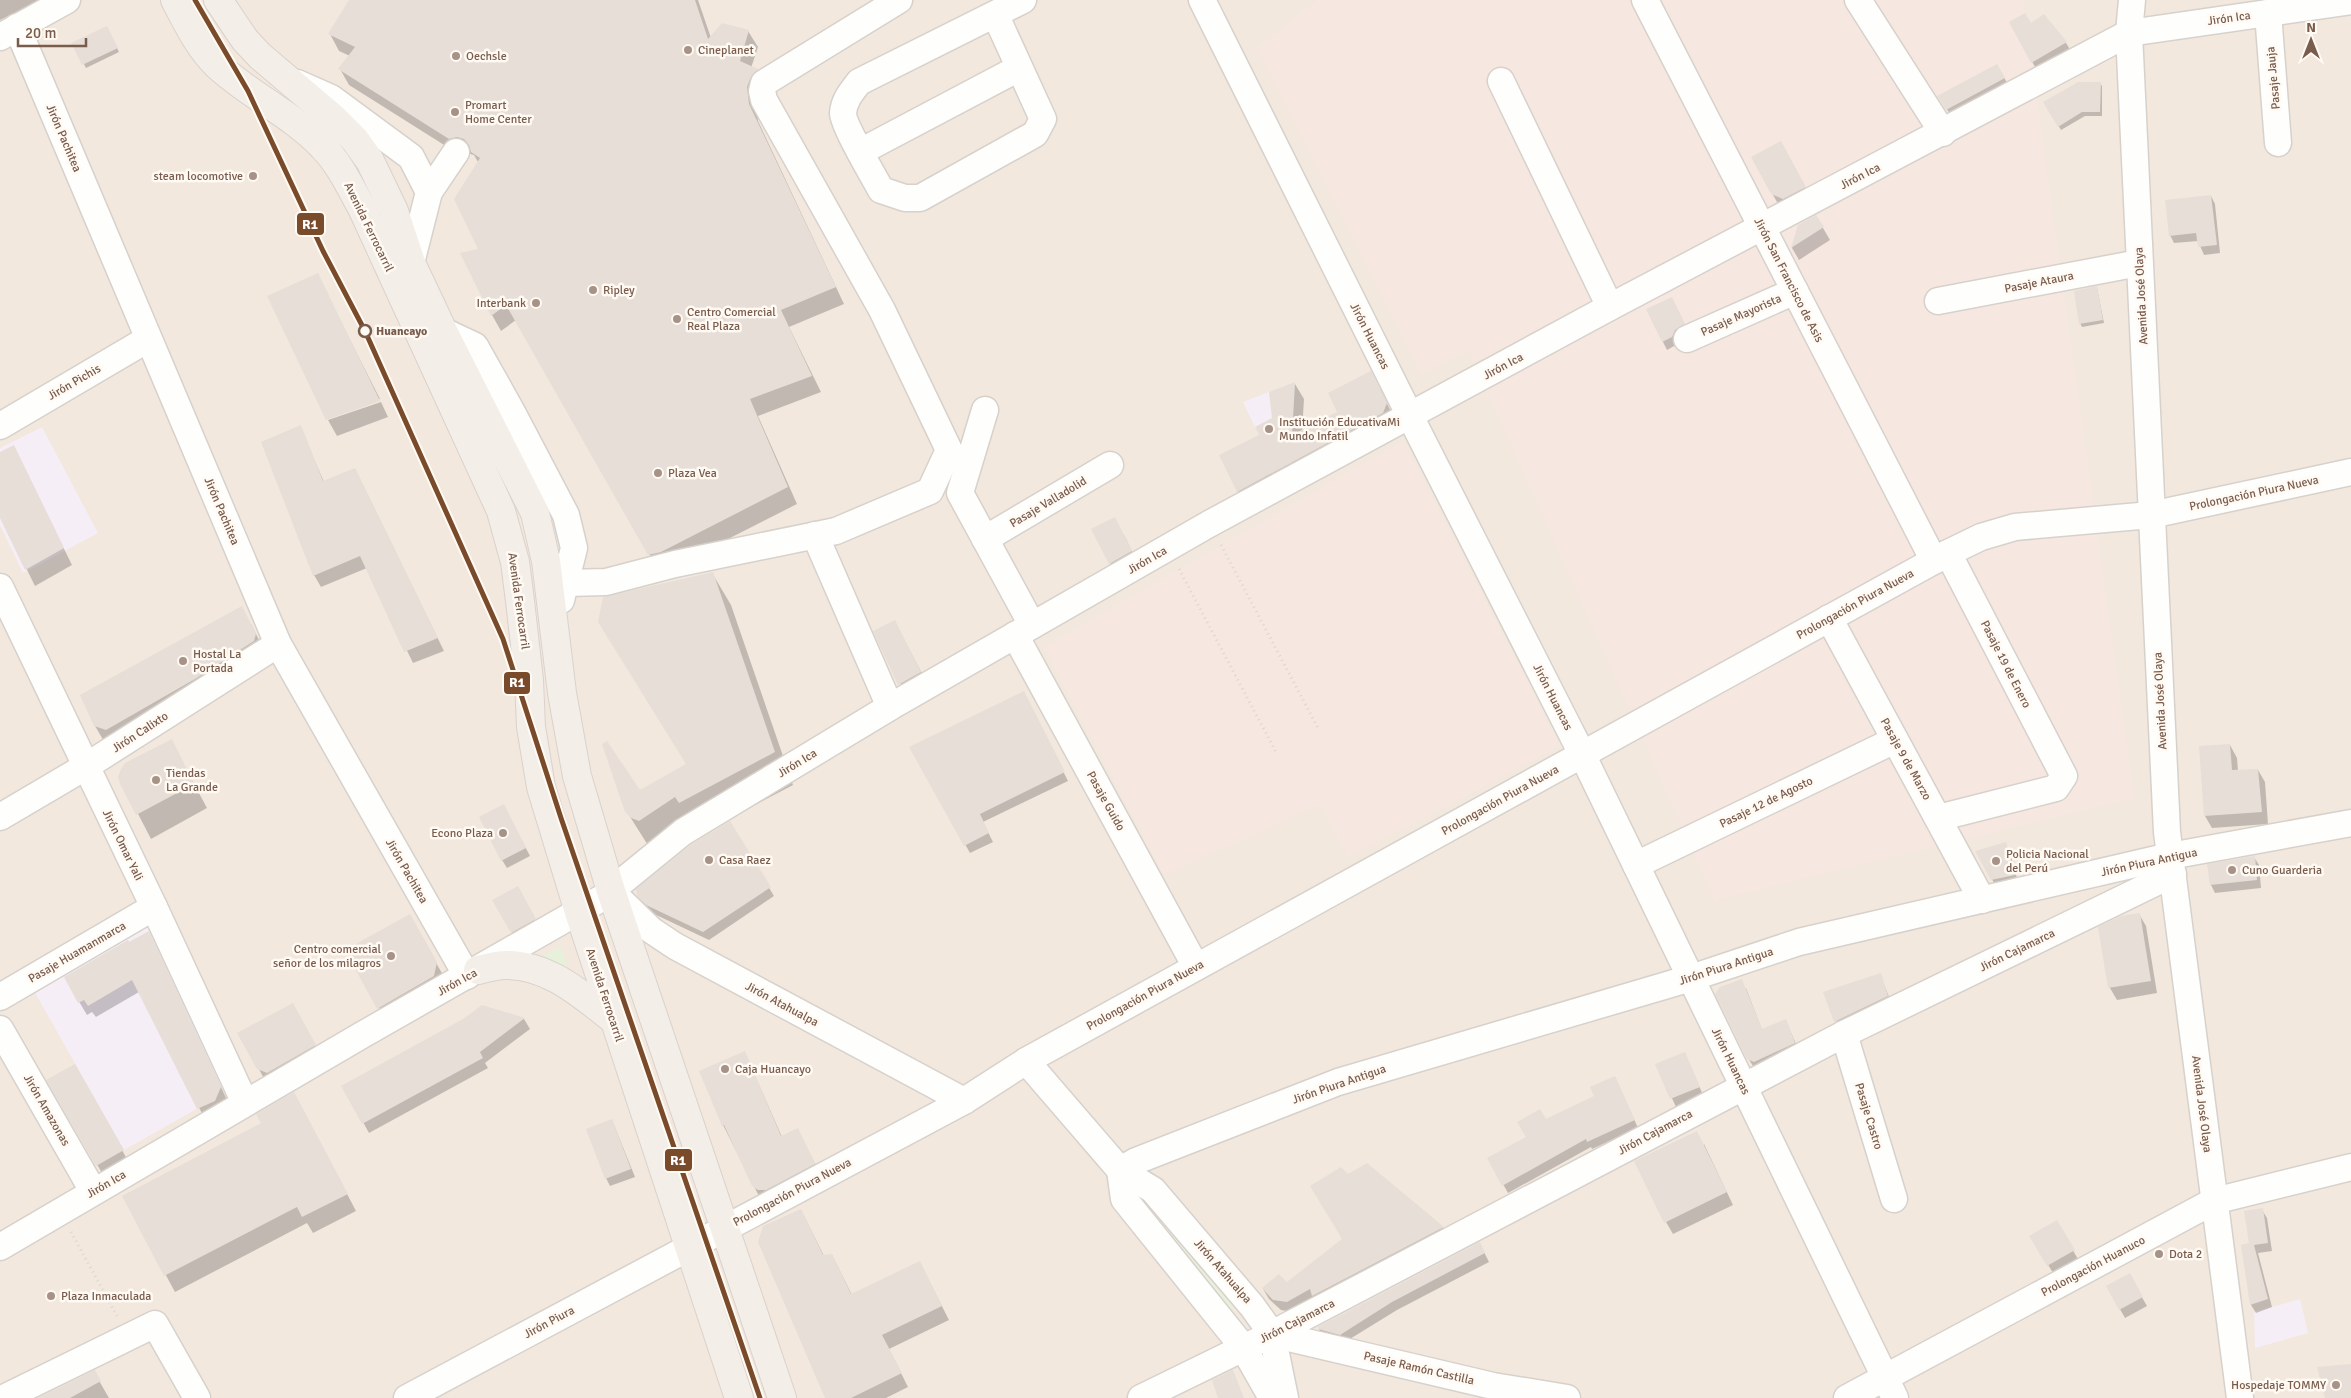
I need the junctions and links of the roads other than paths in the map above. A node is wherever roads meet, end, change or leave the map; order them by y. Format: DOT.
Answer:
graph roads {
  1 [pos="67,0"];
  2 [pos="899,0"];
  3 [pos="1023,0"];
  4 [pos="1202,0"];
  5 [pos="1645,0"];
  6 [pos="1858,0"];
  7 [pos="2132,0"];
  8 [pos="2351,1"];
  9 [pos="2313,3"];
  10 [pos="223,7"];
  11 [pos="181,10"];
  12 [pos="2268,13"];
  13 [pos="995,14"];
  14 [pos="9,32"];
  15 [pos="2129,33"];
  16 [pos="1019,68"];
  17 [pos="284,78"];
  18 [pos="1502,81"];
  19 [pos="1943,133"];
  20 [pos="2278,142"];
  21 [pos="456,152"];
  22 [pos="860,152"];
  23 [pos="429,192"];
  24 [pos="1762,227"];
  25 [pos="412,263"];
  26 [pos="2139,264"];
  27 [pos="1795,291"];
  28 [pos="1938,301"];
  29 [pos="1610,307"];
  30 [pos="443,331"];
  31 [pos="1687,338"];
  32 [pos="148,339"];
  33 [pos="985,410"];
  34 [pos="1410,416"];
  35 [pos="0,426"];
  36 [pos="1110,465"];
  37 [pos="2351,472"];
  38 [pos="2151,515"];
  39 [pos="815,535"];
  40 [pos="986,540"];
  41 [pos="1941,557"];
  42 [pos="566,583"];
  43 [pos="0,588"];
  44 [pos="1829,618"];
  45 [pos="554,627"];
  46 [pos="1024,630"];
  47 [pos="278,644"];
  48 [pos="890,707"];
  49 [pos="1895,740"];
  50 [pos="1582,754"];
  51 [pos="85,768"];
  52 [pos="0,817"];
  53 [pos="1938,818"];
  54 [pos="2351,823"];
  55 [pos="1636,865"];
  56 [pos="2171,866"];
  57 [pos="611,891"];
  58 [pos="1982,900"];
  59 [pos="154,907"];
  60 [pos="578,912"];
  61 [pos="1196,967"];
  62 [pos="472,973"];
  63 [pos="1691,978"];
  64 [pos="0,997"];
  65 [pos="614,1020"];
  66 [pos="0,1029"];
  67 [pos="1844,1034"];
  68 [pos="1026,1062"];
  69 [pos="1743,1086"];
  70 [pos="964,1101"];
  71 [pos="245,1103"];
  72 [pos="2351,1167"];
  73 [pos="1120,1170"];
  74 [pos="93,1191"];
  75 [pos="1894,1199"];
  76 [pos="2214,1201"];
  77 [pos="724,1228"];
  78 [pos="690,1246"];
  79 [pos="0,1247"];
  80 [pos="1272,1334"];
  81 [pos="1244,1347"];
  82 [pos="1890,1388"];
  83 [pos="4,1394"];
  84 [pos="197,1398"];
  85 [pos="407,1398"];
  86 [pos="739,1398"];
  87 [pos="782,1398"];
  88 [pos="1141,1398"];
  89 [pos="1272,1398"];
  90 [pos="1284,1398"];
  91 [pos="1567,1398"];
  92 [pos="1847,1398"];
  93 [pos="2240,1398"];
  1 -- 14 [label="street"];
  2 -- 39 [label="street"];
  3 -- 13 [label="street"];
  4 -- 34 [label="street, Jirón Huancas"];
  5 -- 24 [label="street, Jirón San Francisco de Asis"];
  6 -- 19 [label="street"];
  7 -- 15 [label="street, Avenida José Olaya"];
  8 -- 9 [label="street, Jirón Ica"];
  9 -- 12 [label="street, Jirón Ica"];
  10 -- 17 [label="main road, Avenida Ferrocarril"];
  11 -- 60 [label="main road, Avenida Ferrocarril"];
  12 -- 15 [label="street, Jirón Ica"];
  12 -- 20 [label="street, Pasaje Jauja"];
  13 -- 16 [label="street"];
  13 -- 22 [label="street"];
  14 -- 32 [label="street, Jirón Pachitea"];
  15 -- 19 [label="street, Jirón Ica"];
  15 -- 26 [label="street, Avenida José Olaya"];
  16 -- 22 [label="street"];
  16 -- 22 [label="street"];
  17 -- 23 [label="street"];
  17 -- 25 [label="main road, Avenida Ferrocarril"];
  18 -- 29 [label="street"];
  19 -- 24 [label="street, Jirón Ica"];
  21 -- 23 [label="street"];
  23 -- 25 [label="street"];
  24 -- 27 [label="street, Jirón San Francisco de Asis"];
  24 -- 29 [label="street, Jirón Ica"];
  25 -- 30 [label="main road, Avenida Ferrocarril"];
  26 -- 28 [label="street, Pasaje Ataura"];
  26 -- 38 [label="street, Avenida José Olaya"];
  27 -- 31 [label="street, Pasaje Mayorista"];
  27 -- 41 [label="street, Jirón San Francisco de Asis"];
  29 -- 34 [label="street, Jirón Ica"];
  30 -- 42 [label="street"];
  30 -- 45 [label="main road, Avenida Ferrocarril"];
  32 -- 35 [label="street, Jirón Pichis"];
  32 -- 47 [label="street, Jirón Pachitea"];
  33 -- 40 [label="street, Pasaje Guido"];
  34 -- 46 [label="street, Jirón Ica"];
  34 -- 50 [label="street, Jirón Huancas"];
  36 -- 40 [label="street, Pasaje Valladolid"];
  37 -- 38 [label="street, Prolongación Piura Nueva"];
  38 -- 41 [label="street, Prolongación Piura Nueva"];
  38 -- 56 [label="street, Avenida José Olaya"];
  39 -- 42 [label="street"];
  39 -- 48 [label="street"];
  40 -- 46 [label="street, Pasaje Guido"];
  41 -- 44 [label="street, Prolongación Piura Nueva"];
  41 -- 53 [label="street, Pasaje 19 de Enero"];
  42 -- 45 [label="street"];
  43 -- 51 [label="street, Jirón Omar Yali"];
  44 -- 49 [label="street, Pasaje 9 de Marzo"];
  44 -- 50 [label="street, Prolongación Piura Nueva"];
  45 -- 57 [label="main road, Avenida Ferrocarril"];
  46 -- 48 [label="street, Jirón Ica"];
  46 -- 61 [label="street, Pasaje Guido"];
  47 -- 51 [label="street, Jirón Calixto"];
  47 -- 62 [label="street, Jirón Pachitea"];
  48 -- 57 [label="street, Jirón Ica"];
  49 -- 53 [label="street, Pasaje 9 de Marzo"];
  49 -- 55 [label="street, Pasaje 12 de Agosto"];
  50 -- 55 [label="street, Jirón Huancas"];
  50 -- 61 [label="street, Prolongación Piura Nueva"];
  51 -- 52 [label="street, Jirón Calixto"];
  51 -- 59 [label="street, Jirón Omar Yali"];
  53 -- 58 [label="street, Pasaje 9 de Marzo"];
  54 -- 56 [label="street, Jirón Piura Antigua"];
  55 -- 63 [label="street, Jirón Huancas"];
  56 -- 58 [label="street, Jirón Piura Antigua"];
  56 -- 67 [label="street, Jirón Cajamarca"];
  56 -- 76 [label="street, Avenida José Olaya"];
  57 -- 60 [label="street, Jirón Ica"];
  57 -- 70 [label="street, Jirón Atahualpa"];
  57 -- 77 [label="main road, Avenida Ferrocarril"];
  58 -- 63 [label="street, Jirón Piura Antigua"];
  59 -- 64 [label="street, Pasaje Huamanmarca"];
  59 -- 71 [label="street, Jirón Omar Yali"];
  60 -- 62 [label="street, Jirón Ica"];
  60 -- 65 [label="main road, Avenida Ferrocarril"];
  61 -- 68 [label="street, Prolongación Piura Nueva"];
  62 -- 65 [label="main road"];
  62 -- 71 [label="street, Jirón Ica"];
  63 -- 69 [label="street, Jirón Huancas"];
  63 -- 73 [label="street, Jirón Piura Antigua"];
  65 -- 78 [label="main road, Avenida Ferrocarril"];
  66 -- 74 [label="street, Jirón Amazonas"];
  67 -- 69 [label="street, Jirón Cajamarca"];
  67 -- 75 [label="street, Pasaje Castro"];
  68 -- 70 [label="street, Prolongación Piura Nueva"];
  68 -- 73 [label="street, Jirón Atahualpa"];
  69 -- 80 [label="street, Jirón Cajamarca"];
  69 -- 82 [label="street, Jirón Huancas"];
  70 -- 77 [label="street, Prolongación Piura Nueva"];
  71 -- 74 [label="street, Jirón Ica"];
  72 -- 76 [label="street, Prolongación Huanuco"];
  73 -- 80 [label="street, Jirón Atahualpa"];
  73 -- 81 [label="street"];
  74 -- 79 [label="street, Jirón Ica"];
  76 -- 82 [label="street, Prolongación Huanuco"];
  76 -- 93 [label="street, Avenida José Olaya"];
  77 -- 78 [label="street, Prolongación Piura Nueva"];
  77 -- 87 [label="main road, Avenida Ferrocarril"];
  78 -- 85 [label="street, Jirón Piura"];
  78 -- 86 [label="main road, Avenida Ferrocarril"];
  80 -- 81 [label="street, Jirón Cajamarca"];
  80 -- 90 [label="street, Jirón Atahualpa"];
  80 -- 91 [label="street, Pasaje Ramón Castilla"];
  81 -- 88 [label="street, Jirón Cajamarca"];
  81 -- 89 [label="street"];
  82 -- 92 [label="street, Prolongación Huanuco"];
  83 -- 84 [label="street"];
}
